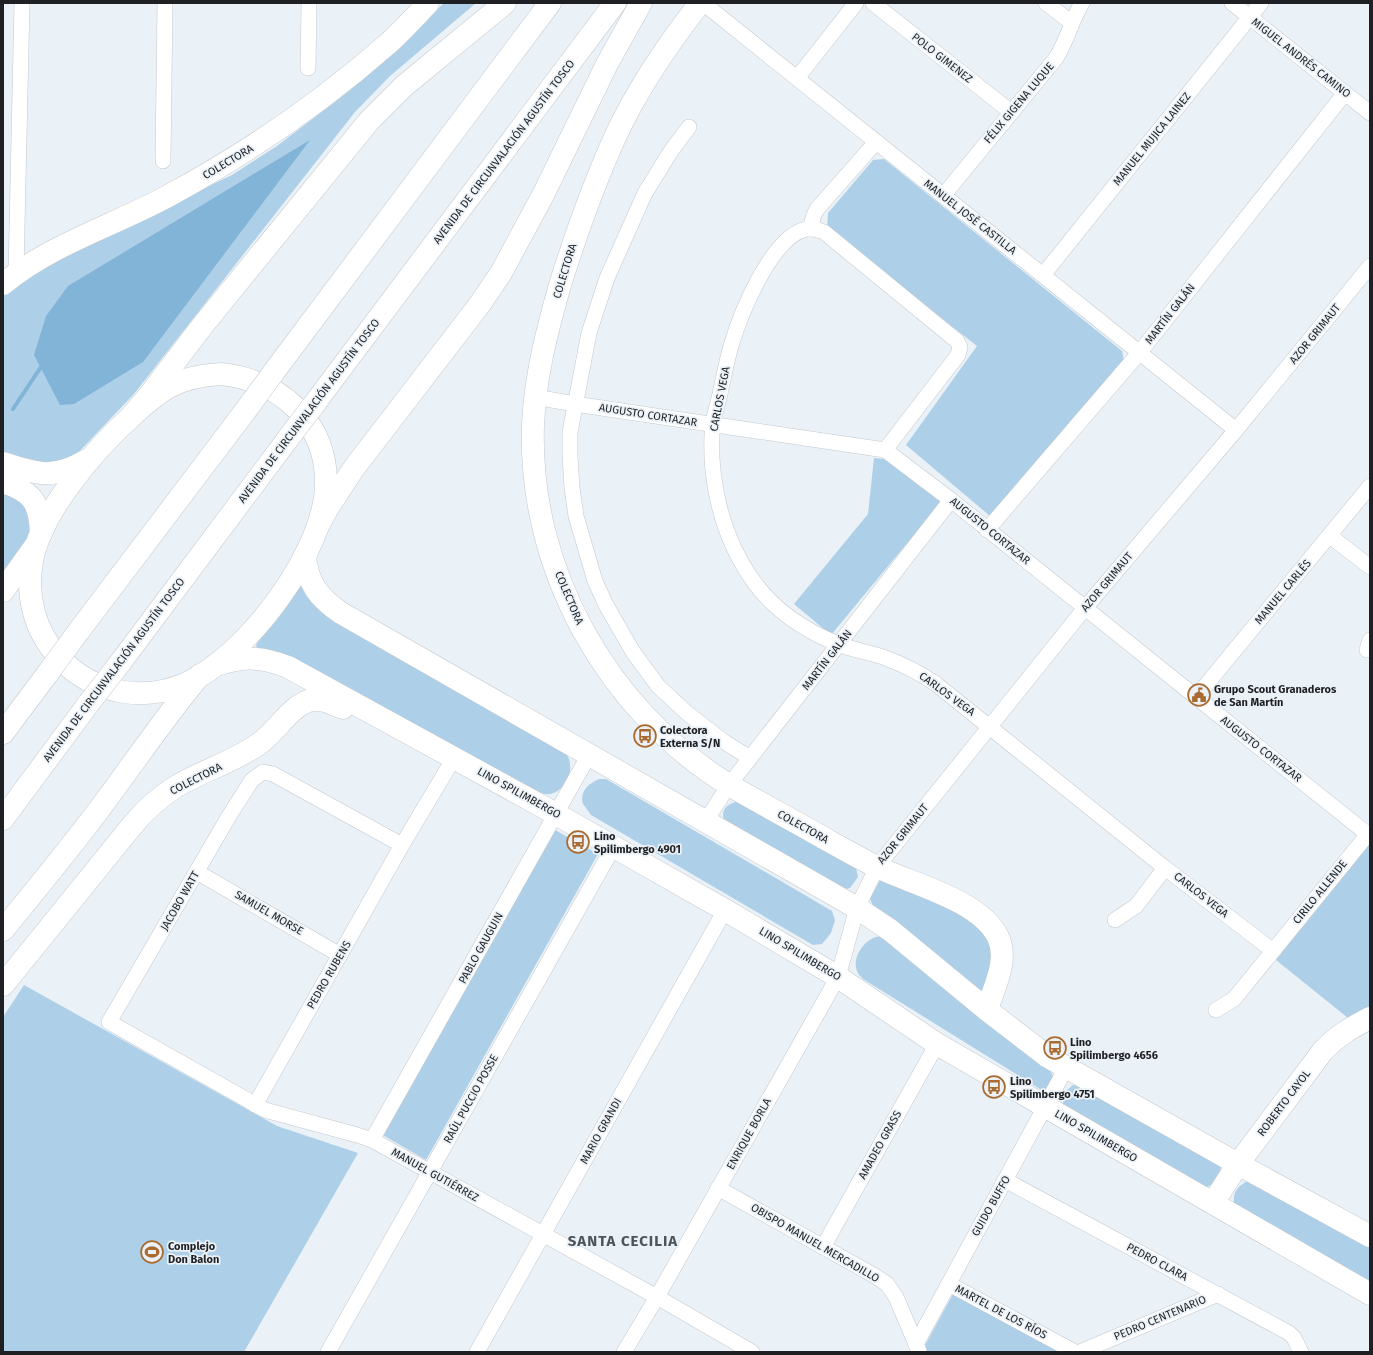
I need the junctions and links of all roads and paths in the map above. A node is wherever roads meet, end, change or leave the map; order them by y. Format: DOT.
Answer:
graph roads {
  1 [pos="22,3"];
  2 [pos="165,3"];
  3 [pos="309,3"];
  4 [pos="428,3"];
  5 [pos="505,3"];
  6 [pos="550,3"];
  7 [pos="615,3"];
  8 [pos="641,3"];
  9 [pos="700,3"];
  10 [pos="703,3"];
  11 [pos="856,3"];
  12 [pos="873,3"];
  13 [pos="1046,3"];
  14 [pos="1082,3"];
  15 [pos="1232,3"];
  16 [pos="1261,3"];
  17 [pos="1250,17"];
  18 [pos="1072,23"];
  19 [pos="308,68"];
  20 [pos="797,78"];
  21 [pos="1345,93"];
  22 [pos="1011,112"];
  23 [pos="1370,113"];
  24 [pos="689,127"];
  25 [pos="876,142"];
  26 [pos="163,162"];
  27 [pos="943,196"];
  28 [pos="810,229"];
  29 [pos="1370,266"];
  30 [pos="1043,275"];
  31 [pos="10,279"];
  32 [pos="1140,352"];
  33 [pos="535,397"];
  34 [pos="575,404"];
  35 [pos="128,419"];
  36 [pos="713,425"];
  37 [pos="1236,430"];
  38 [pos="885,450"];
  39 [pos="91,458"];
  40 [pos="3,463"];
  41 [pos="3,482"];
  42 [pos="1370,486"];
  43 [pos="951,500"];
  44 [pos="318,526"];
  45 [pos="987,530"];
  46 [pos="1330,536"];
  47 [pos="39,539"];
  48 [pos="305,555"];
  49 [pos="1370,567"];
  50 [pos="3,591"];
  51 [pos="1085,608"];
  52 [pos="839,644"];
  53 [pos="207,671"];
  54 [pos="1196,697"];
  55 [pos="990,726"];
  56 [pos="402,729"];
  57 [pos="3,733"];
  58 [pos="589,755"];
  59 [pos="454,758"];
  60 [pos="750,758"];
  61 [pos="729,785"];
  62 [pos="556,814"];
  63 [pos="3,819"];
  64 [pos="705,822"];
  65 [pos="1369,835"];
  66 [pos="402,846"];
  67 [pos="614,846"];
  68 [pos="877,867"];
  69 [pos="1165,868"];
  70 [pos="197,872"];
  71 [pos="857,908"];
  72 [pos="725,910"];
  73 [pos="1115,920"];
  74 [pos="3,930"];
  75 [pos="1272,950"];
  76 [pos="340,954"];
  77 [pos="838,977"];
  78 [pos="3,986"];
  79 [pos="987,1010"];
  80 [pos="1216,1010"];
  81 [pos="1370,1018"];
  82 [pos="109,1022"];
  83 [pos="937,1044"];
  84 [pos="1066,1068"];
  85 [pos="255,1105"];
  86 [pos="1045,1107"];
  87 [pos="372,1140"];
  88 [pos="1238,1164"];
  89 [pos="430,1172"];
  90 [pos="1006,1180"];
  91 [pos="718,1188"];
  92 [pos="1213,1203"];
  93 [pos="544,1235"];
  94 [pos="1370,1236"];
  95 [pos="823,1247"];
  96 [pos="949,1284"];
  97 [pos="1218,1294"];
  98 [pos="1370,1294"];
  99 [pos="657,1296"];
  100 [pos="918,1348"];
  101 [pos="328,1352"];
  102 [pos="477,1352"];
  103 [pos="624,1352"];
  104 [pos="752,1352"];
  105 [pos="1075,1352"];
  106 [pos="1080,1352"];
  107 [pos="1301,1352"];
  1 -- 31 [label="street"];
  2 -- 26 [label="street"];
  3 -- 19 [label="street"];
  4 -- 31 [label="main road, COLECTORA"];
  5 -- 35 [label="main road"];
  6 -- 57 [label="main road, bridge"];
  7 -- 63 [label="main road, AVENIDA DE CIRCUNVALACIÓN AGUSTÍN TOSCO, bridge"];
  8 -- 44 [label="main road"];
  9 -- 33 [label="main road, COLECTORA"];
  10 -- 20 [label="street, MANUEL JOSÉ CASTILLA"];
  11 -- 20 [label="street"];
  12 -- 22 [label="street, POLO GIMENEZ"];
  13 -- 18 [label="street"];
  14 -- 18 [label="street, FÉLIX GIGENA LUQUE"];
  15 -- 17 [label="street, MIGUEL ANDRÉS CAMINO"];
  16 -- 17 [label="street, MANUEL MUJICA LAINEZ"];
  17 -- 21 [label="street, MIGUEL ANDRÉS CAMINO"];
  17 -- 30 [label="street, MANUEL MUJICA LAINEZ"];
  18 -- 22 [label="street, FÉLIX GIGENA LUQUE"];
  20 -- 25 [label="street, MANUEL JOSÉ CASTILLA"];
  21 -- 23 [label="street, MIGUEL ANDRÉS CAMINO"];
  21 -- 32 [label="street, MARTÍN GALÁN"];
  22 -- 27 [label="street, FÉLIX GIGENA LUQUE"];
  24 -- 34 [label="street"];
  25 -- 27 [label="street, MANUEL JOSÉ CASTILLA"];
  25 -- 28 [label="street"];
  27 -- 30 [label="street, MANUEL JOSÉ CASTILLA"];
  28 -- 36 [label="street, CARLOS VEGA"];
  28 -- 38 [label="street"];
  29 -- 37 [label="street, AZOR GRIMAUT"];
  30 -- 32 [label="street, MANUEL JOSÉ CASTILLA"];
  32 -- 37 [label="street, MANUEL JOSÉ CASTILLA"];
  32 -- 45 [label="street, MARTÍN GALÁN"];
  33 -- 34 [label="street, AUGUSTO CORTAZAR"];
  33 -- 61 [label="main road, COLECTORA"];
  34 -- 36 [label="street, AUGUSTO CORTAZAR"];
  34 -- 60 [label="street"];
  35 -- 39 [label="main road"];
  35 -- 44 [label="main road"];
  36 -- 38 [label="street, AUGUSTO CORTAZAR"];
  36 -- 52 [label="street, CARLOS VEGA"];
  37 -- 51 [label="street, AZOR GRIMAUT"];
  38 -- 43 [label="street, AUGUSTO CORTAZAR"];
  39 -- 40 [label="main road"];
  39 -- 47 [label="main road"];
  41 -- 47 [label="main road"];
  42 -- 46 [label="street, MANUEL CARLÉS"];
  43 -- 45 [label="street, AUGUSTO CORTAZAR"];
  43 -- 52 [label="street, MARTÍN GALÁN"];
  44 -- 48 [label="main road"];
  45 -- 51 [label="street, AUGUSTO CORTAZAR"];
  46 -- 49 [label="street"];
  46 -- 54 [label="street, MANUEL CARLÉS"];
  47 -- 50 [label="main road"];
  47 -- 53 [label="main road"];
  48 -- 53 [label="main road"];
  48 -- 58 [label="main road"];
  51 -- 54 [label="street, AUGUSTO CORTAZAR"];
  51 -- 55 [label="street, AZOR GRIMAUT"];
  52 -- 55 [label="street, CARLOS VEGA"];
  52 -- 60 [label="street, MARTÍN GALÁN"];
  53 -- 56 [label="main road, LINO SPILIMBERGO"];
  53 -- 74 [label="main road"];
  54 -- 65 [label="street, AUGUSTO CORTAZAR"];
  55 -- 68 [label="street, AZOR GRIMAUT"];
  55 -- 69 [label="street, CARLOS VEGA"];
  56 -- 59 [label="main road, LINO SPILIMBERGO"];
  56 -- 78 [label="main road, COLECTORA"];
  58 -- 62 [label="street, PABLO GAUGUIN"];
  58 -- 64 [label="main road"];
  59 -- 62 [label="main road, LINO SPILIMBERGO"];
  59 -- 66 [label="street, PEDRO RUBENS"];
  60 -- 61 [label="street, MARTÍN GALÁN"];
  61 -- 64 [label="street, MARTÍN GALÁN"];
  61 -- 68 [label="main road, COLECTORA"];
  62 -- 67 [label="main road, LINO SPILIMBERGO"];
  62 -- 87 [label="street, PABLO GAUGUIN"];
  64 -- 71 [label="main road"];
  65 -- 75 [label="street, CIRILO ALLENDE"];
  66 -- 70 [label="street, JACOBO WATT"];
  66 -- 76 [label="street, PEDRO RUBENS"];
  67 -- 72 [label="main road, LINO SPILIMBERGO"];
  67 -- 89 [label="street, RAÚL PUCCIO POSSE"];
  68 -- 71 [label="street, AZOR GRIMAUT"];
  68 -- 79 [label="main road, COLECTORA"];
  69 -- 73 [label="street"];
  69 -- 75 [label="street, CARLOS VEGA"];
  70 -- 76 [label="street, SAMUEL MORSE"];
  70 -- 82 [label="street, JACOBO WATT"];
  71 -- 77 [label="street, ENRIQUE BORLA"];
  71 -- 79 [label="main road"];
  72 -- 77 [label="main road, LINO SPILIMBERGO"];
  72 -- 93 [label="street, MARIO GRANDI"];
  75 -- 80 [label="street, CIRILO ALLENDE"];
  76 -- 85 [label="street, PEDRO RUBENS"];
  77 -- 83 [label="main road, LINO SPILIMBERGO"];
  77 -- 91 [label="street, ENRIQUE BORLA"];
  79 -- 84 [label="main road"];
  81 -- 88 [label="main road, ROBERTO CAYOL"];
  82 -- 85 [label="street, MANUEL GUTIÉRREZ"];
  83 -- 86 [label="main road, LINO SPILIMBERGO"];
  83 -- 95 [label="street, AMADEO GRASS"];
  84 -- 86 [label="street, GUIDO BUFFO"];
  84 -- 88 [label="main road"];
  85 -- 87 [label="street, MANUEL GUTIÉRREZ"];
  86 -- 90 [label="street, GUIDO BUFFO"];
  86 -- 92 [label="main road, LINO SPILIMBERGO"];
  87 -- 89 [label="street, MANUEL GUTIÉRREZ"];
  88 -- 92 [label="main road, ROBERTO CAYOL"];
  88 -- 94 [label="main road"];
  89 -- 93 [label="street, MANUEL GUTIÉRREZ"];
  89 -- 101 [label="street, RAÚL PUCCIO POSSE"];
  90 -- 96 [label="street, GUIDO BUFFO"];
  90 -- 97 [label="street, PEDRO CLARA"];
  91 -- 95 [label="street, OBISPO MANUEL MERCADILLO"];
  91 -- 99 [label="street, ENRIQUE BORLA"];
  92 -- 98 [label="main road, LINO SPILIMBERGO"];
  93 -- 99 [label="street, MANUEL GUTIÉRREZ"];
  93 -- 102 [label="street, MARIO GRANDI"];
  95 -- 100 [label="street, OBISPO MANUEL MERCADILLO"];
  96 -- 100 [label="street, GUIDO BUFFO"];
  96 -- 105 [label="street, MARTEL DE LOS RÍOS"];
  97 -- 106 [label="street, PEDRO CENTENARIO"];
  97 -- 107 [label="street, PEDRO CLARA"];
  99 -- 103 [label="street, ENRIQUE BORLA"];
  99 -- 104 [label="street, MANUEL GUTIÉRREZ"];
}
